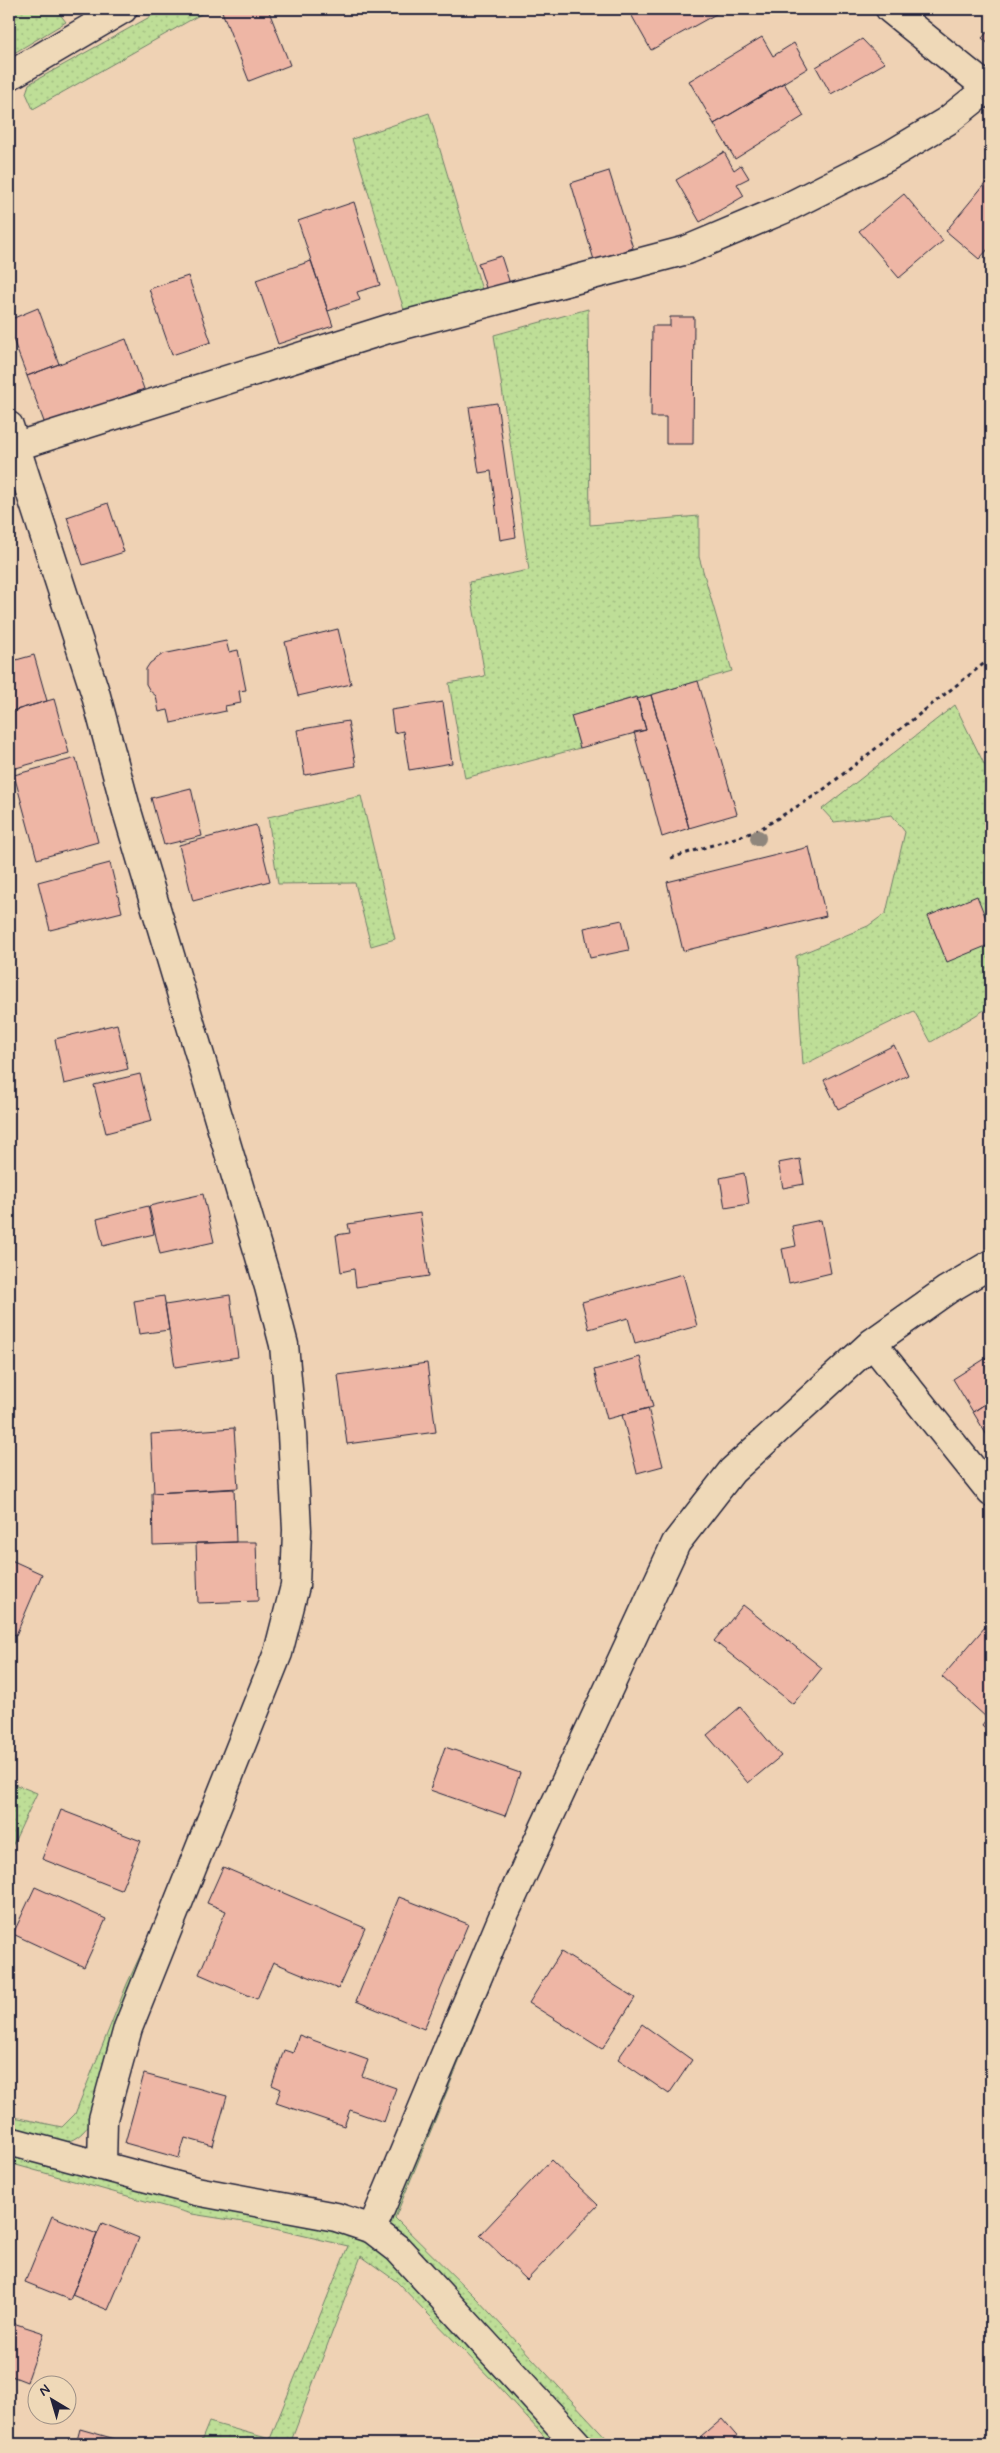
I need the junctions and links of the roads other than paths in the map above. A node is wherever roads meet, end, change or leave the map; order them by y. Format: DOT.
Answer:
graph roads {
  1 [pos="123,9"];
  2 [pos="890,9"];
  3 [pos="9,76"];
  4 [pos="989,89"];
  5 [pos="13,436"];
  6 [pos="991,1264"];
  7 [pos="872,1343"];
  8 [pos="991,1492"];
  9 [pos="9,2141"];
  10 [pos="102,2166"];
  11 [pos="372,2228"];
  12 [pos="577,2444"];
  1 -- 3 [label="street"];
  2 -- 4 [label="street"];
  4 -- 5 [label="street"];
  5 -- 10 [label="street"];
  6 -- 7 [label="street"];
  7 -- 8 [label="street"];
  7 -- 11 [label="street"];
  9 -- 10 [label="street"];
  10 -- 11 [label="street"];
  11 -- 12 [label="street"];
}
